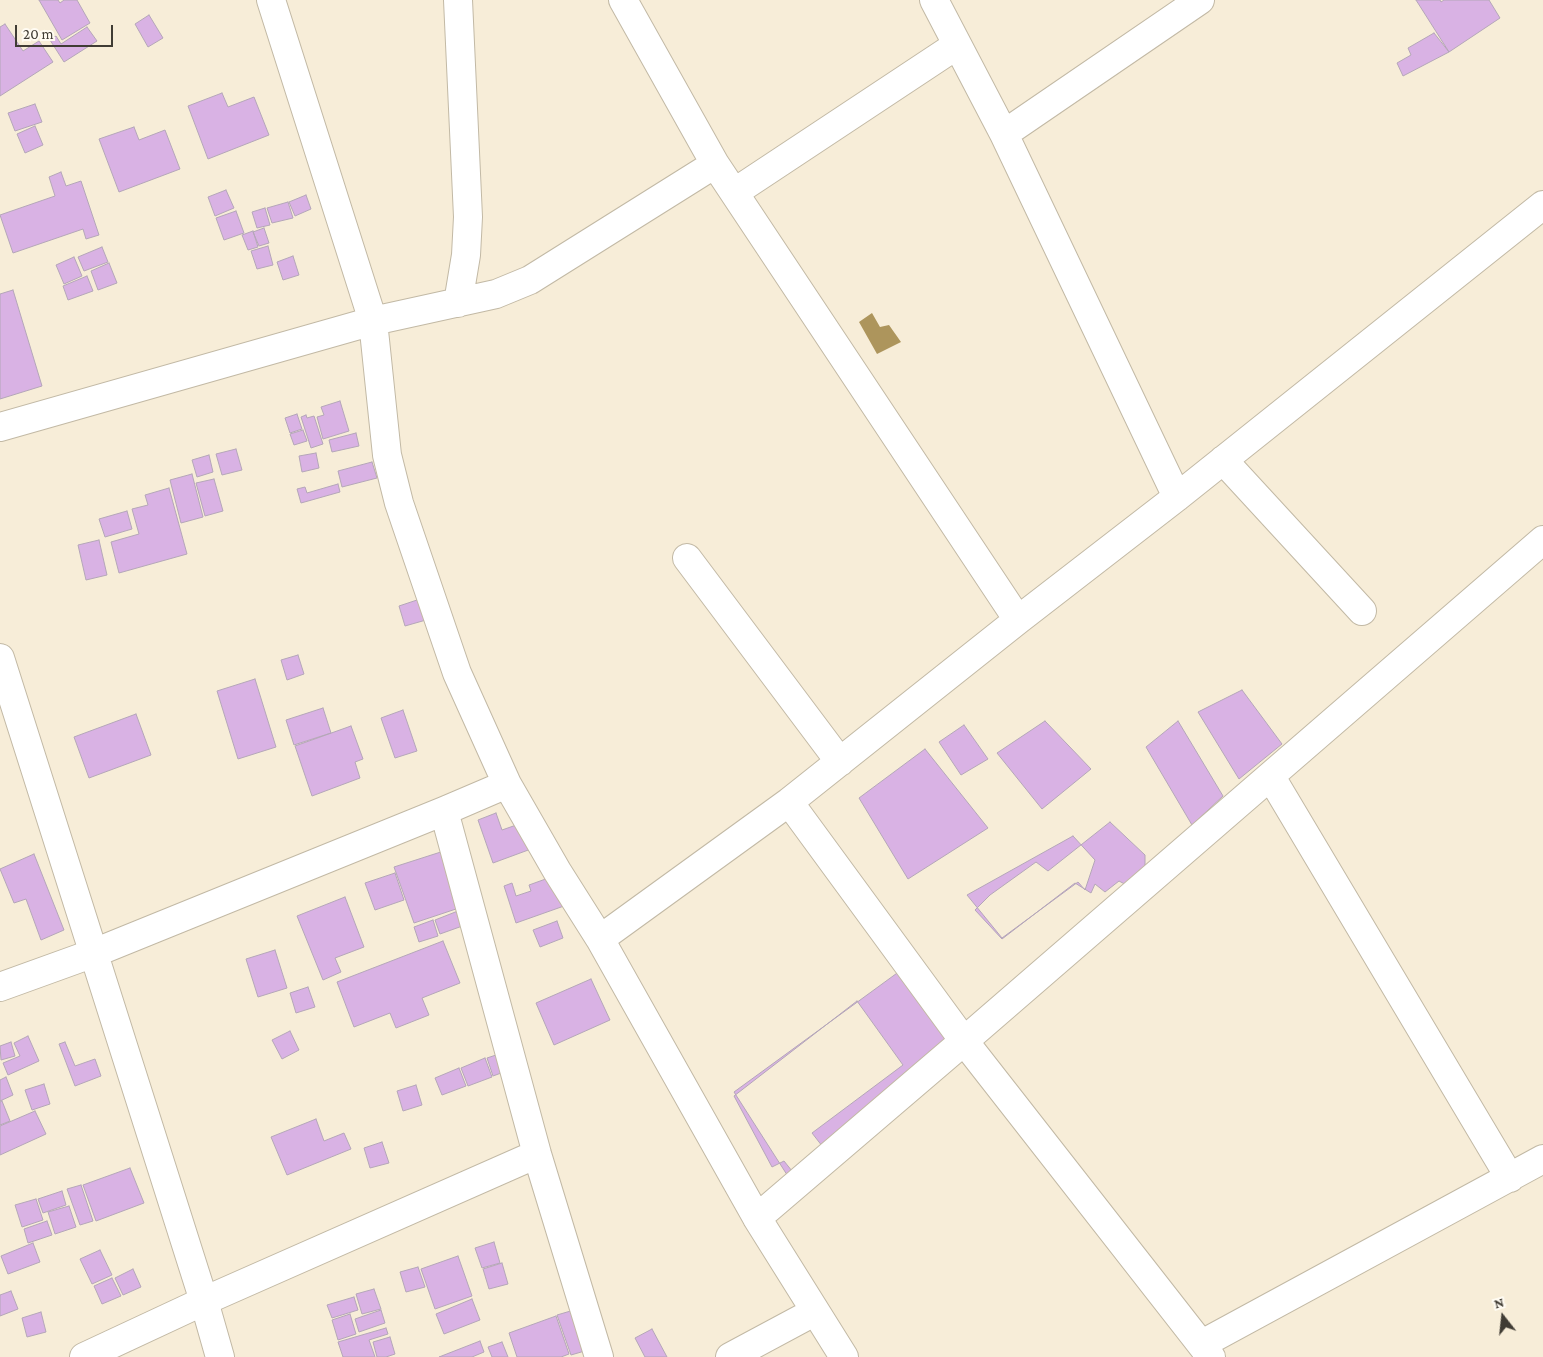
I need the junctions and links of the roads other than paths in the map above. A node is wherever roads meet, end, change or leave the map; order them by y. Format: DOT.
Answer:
graph roads {
  1 [pos="271,0"];
  2 [pos="458,0"];
  3 [pos="623,0"];
  4 [pos="934,0"];
  5 [pos="1200,0"];
  6 [pos="957,45"];
  7 [pos="1004,134"];
  8 [pos="715,164"];
  9 [pos="735,192"];
  10 [pos="1543,205"];
  11 [pos="458,303"];
  12 [pos="372,320"];
  13 [pos="0,427"];
  14 [pos="1223,460"];
  15 [pos="1177,497"];
  16 [pos="1543,540"];
  17 [pos="687,558"];
  18 [pos="1362,611"];
  19 [pos="1018,620"];
  20 [pos="0,658"];
  21 [pos="840,762"];
  22 [pos="1271,777"];
  23 [pos="507,784"];
  24 [pos="789,802"];
  25 [pos="444,811"];
  26 [pos="600,939"];
  27 [pos="94,953"];
  28 [pos="0,987"];
  29 [pos="964,1041"];
  30 [pos="537,1154"];
  31 [pos="1543,1159"];
  32 [pos="1510,1178"];
  33 [pos="757,1218"];
  34 [pos="204,1301"];
  35 [pos="814,1312"];
  36 [pos="1206,1351"];
  37 [pos="84,1357"];
  38 [pos="220,1357"];
  39 [pos="599,1357"];
  40 [pos="730,1357"];
  41 [pos="844,1357"];
  1 -- 12 [label="street"];
  2 -- 11 [label="street"];
  3 -- 8 [label="street"];
  4 -- 6 [label="street"];
  5 -- 7 [label="street"];
  6 -- 7 [label="street"];
  6 -- 9 [label="street"];
  7 -- 15 [label="street"];
  8 -- 9 [label="street"];
  8 -- 11 [label="street"];
  9 -- 19 [label="street"];
  10 -- 14 [label="street"];
  11 -- 12 [label="street"];
  12 -- 13 [label="street"];
  12 -- 23 [label="street"];
  14 -- 15 [label="street"];
  14 -- 18 [label="street"];
  15 -- 19 [label="street"];
  16 -- 22 [label="street"];
  17 -- 21 [label="street"];
  19 -- 21 [label="street"];
  20 -- 27 [label="street"];
  21 -- 24 [label="street"];
  22 -- 29 [label="street"];
  22 -- 32 [label="street"];
  23 -- 25 [label="street"];
  23 -- 26 [label="street"];
  24 -- 26 [label="street"];
  24 -- 29 [label="street"];
  25 -- 27 [label="street"];
  25 -- 30 [label="street"];
  26 -- 33 [label="street"];
  27 -- 28 [label="street"];
  27 -- 34 [label="street"];
  29 -- 33 [label="street"];
  29 -- 36 [label="street"];
  30 -- 34 [label="street"];
  30 -- 39 [label="street"];
  31 -- 32 [label="street"];
  32 -- 36 [label="street"];
  33 -- 35 [label="street"];
  34 -- 37 [label="street"];
  34 -- 38 [label="street"];
  35 -- 40 [label="street"];
  35 -- 41 [label="street"];
}
